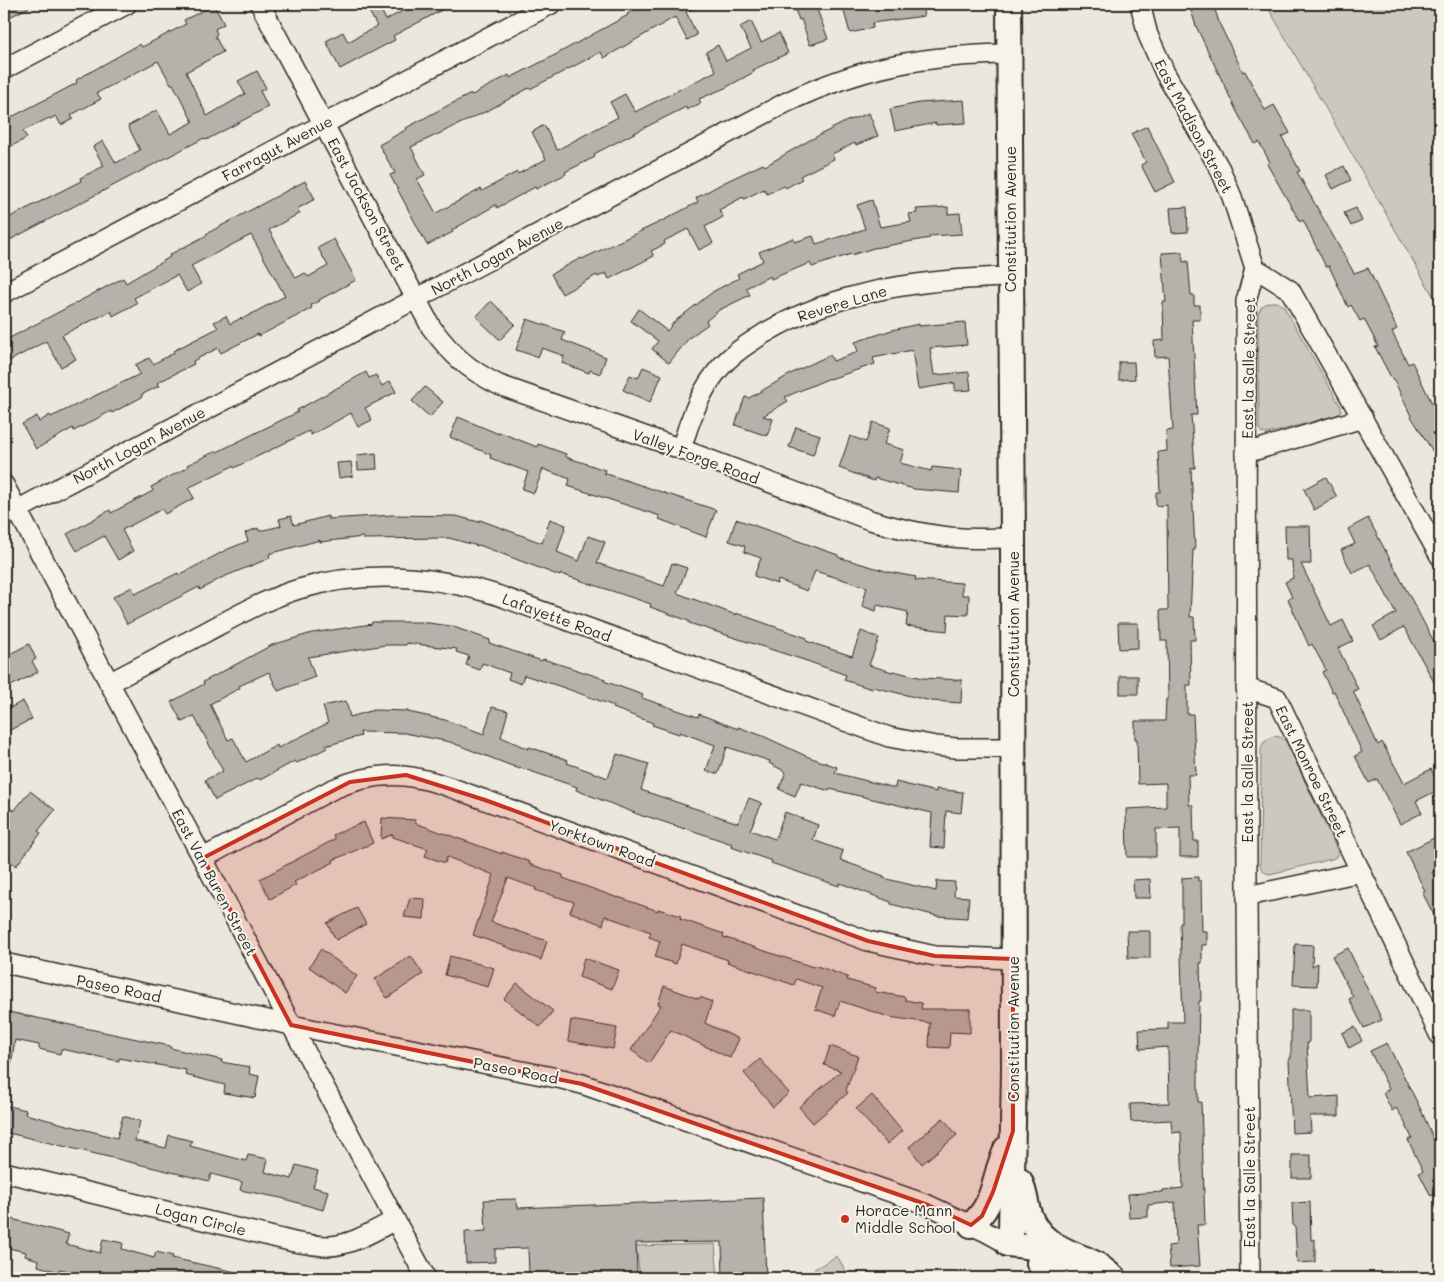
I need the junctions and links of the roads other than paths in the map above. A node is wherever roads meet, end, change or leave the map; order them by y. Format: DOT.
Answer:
graph roads {
  1 [pos="127,4"];
  2 [pos="260,4"];
  3 [pos="551,4"];
  4 [pos="1009,4"];
  5 [pos="1140,4"];
  6 [pos="1010,54"];
  7 [pos="4,69"];
  8 [pos="324,123"];
  9 [pos="1255,268"];
  10 [pos="1010,277"];
  11 [pos="4,294"];
  12 [pos="417,299"];
  13 [pos="1363,418"];
  14 [pos="681,449"];
  15 [pos="1246,453"];
  16 [pos="4,486"];
  17 [pos="10,513"];
  18 [pos="1013,538"];
  19 [pos="1440,556"];
  20 [pos="109,683"];
  21 [pos="1246,688"];
  22 [pos="1013,748"];
  23 [pos="203,858"];
  24 [pos="1361,872"];
  25 [pos="1247,896"];
  26 [pos="1013,959"];
  27 [pos="4,963"];
  28 [pos="291,1025"];
  29 [pos="1440,1036"];
  30 [pos="1014,1131"];
  31 [pos="1013,1166"];
  32 [pos="4,1172"];
  33 [pos="395,1220"];
  34 [pos="971,1225"];
  35 [pos="1008,1244"];
  36 [pos="1082,1268"];
  37 [pos="426,1278"];
  38 [pos="1114,1278"];
  39 [pos="1250,1278"];
  1 -- 7 [label="street"];
  2 -- 8 [label="street, East Jackson Street"];
  3 -- 8 [label="street, Farragut Avenue"];
  4 -- 6 [label="main road, Constitution Avenue"];
  5 -- 9 [label="street, East Madison Street"];
  6 -- 10 [label="main road, Constitution Avenue"];
  6 -- 12 [label="street, North Logan Avenue"];
  8 -- 11 [label="street, Farragut Avenue"];
  8 -- 12 [label="street, East Jackson Street"];
  9 -- 13 [label="street"];
  9 -- 15 [label="street, East la Salle Street"];
  10 -- 14 [label="street, Revere Lane"];
  10 -- 18 [label="main road, Constitution Avenue"];
  12 -- 14 [label="street, Valley Forge Road"];
  12 -- 17 [label="street, North Logan Avenue"];
  13 -- 15 [label="street"];
  13 -- 19 [label="street"];
  14 -- 18 [label="street, Valley Forge Road"];
  15 -- 21 [label="street, East la Salle Street"];
  16 -- 17 [label="street, East Van Buren Street"];
  17 -- 20 [label="street, East Van Buren Street"];
  18 -- 22 [label="main road, Constitution Avenue"];
  20 -- 22 [label="street, Lafayette Road"];
  20 -- 23 [label="street, East Van Buren Street"];
  21 -- 24 [label="street, East Monroe Street"];
  21 -- 25 [label="street, East la Salle Street"];
  22 -- 26 [label="main road, Constitution Avenue"];
  23 -- 26 [label="street, Yorktown Road"];
  23 -- 28 [label="street, East Van Buren Street"];
  24 -- 25 [label="street"];
  24 -- 29 [label="street, East Monroe Street"];
  25 -- 39 [label="street, East la Salle Street"];
  26 -- 30 [label="main road, Constitution Avenue"];
  27 -- 28 [label="street, Paseo Road"];
  28 -- 33 [label="street, East Van Buren Street"];
  28 -- 34 [label="street, Paseo Road"];
  30 -- 31 [label="main road, Constitution Avenue"];
  30 -- 34 [label="main road"];
  31 -- 35 [label="main road, Constitution Avenue"];
  31 -- 36 [label="main road"];
  32 -- 33 [label="street, Logan Circle"];
  33 -- 37 [label="street, East Van Buren Street"];
  34 -- 35 [label="street, Paseo Road"];
  35 -- 36 [label="main road, Paseo Road"];
  36 -- 38 [label="main road, Paseo Road"];
}
